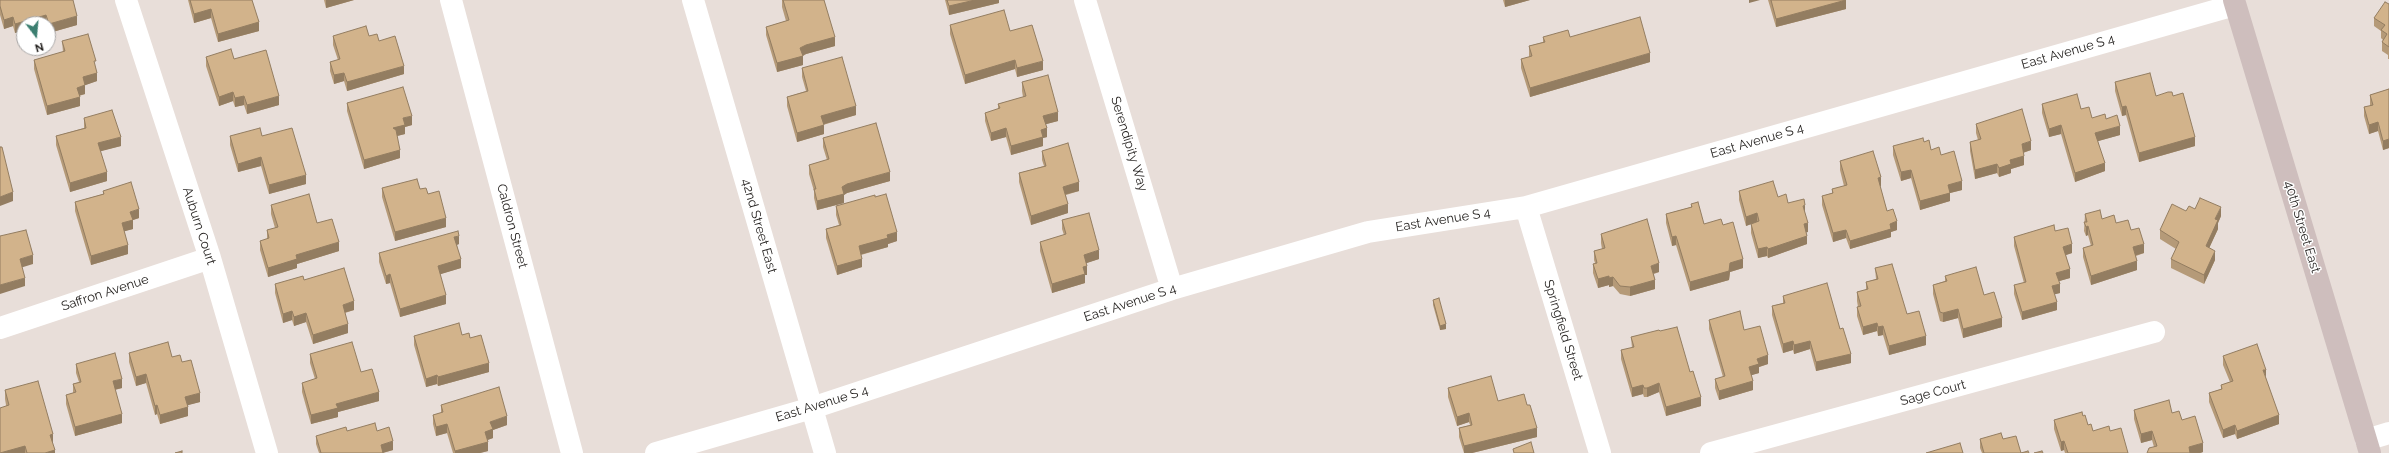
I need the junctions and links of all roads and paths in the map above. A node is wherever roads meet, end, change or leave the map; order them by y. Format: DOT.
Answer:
graph roads {
  1 [pos="126,0"];
  2 [pos="451,0"];
  3 [pos="693,0"];
  4 [pos="1085,0"];
  5 [pos="2234,2"];
  6 [pos="1526,207"];
  7 [pos="210,258"];
  8 [pos="1172,289"];
  9 [pos="0,328"];
  10 [pos="2154,332"];
  11 [pos="812,408"];
  12 [pos="2389,433"];
  13 [pos="2368,447"];
  14 [pos="268,453"];
  15 [pos="572,453"];
  16 [pos="656,453"];
  17 [pos="825,453"];
  18 [pos="1600,453"];
  19 [pos="1711,453"];
  1 -- 7 [label="street, Auburn Court"];
  2 -- 15 [label="street, Caldron Street"];
  3 -- 11 [label="street, 42nd Street East"];
  4 -- 8 [label="street, Serendipity Way"];
  5 -- 6 [label="street, East Avenue S 4"];
  5 -- 13 [label="main road, 40th Street East"];
  6 -- 8 [label="street, East Avenue S 4"];
  6 -- 18 [label="street, Springfield Street"];
  7 -- 9 [label="street, Saffron Avenue"];
  7 -- 14 [label="street, Auburn Court"];
  8 -- 11 [label="street, East Avenue S 4"];
  10 -- 19 [label="street, Sage Court"];
  11 -- 16 [label="street, East Avenue S 4"];
  11 -- 17 [label="street, 42nd Street East"];
  12 -- 13 [label="street"];
}
